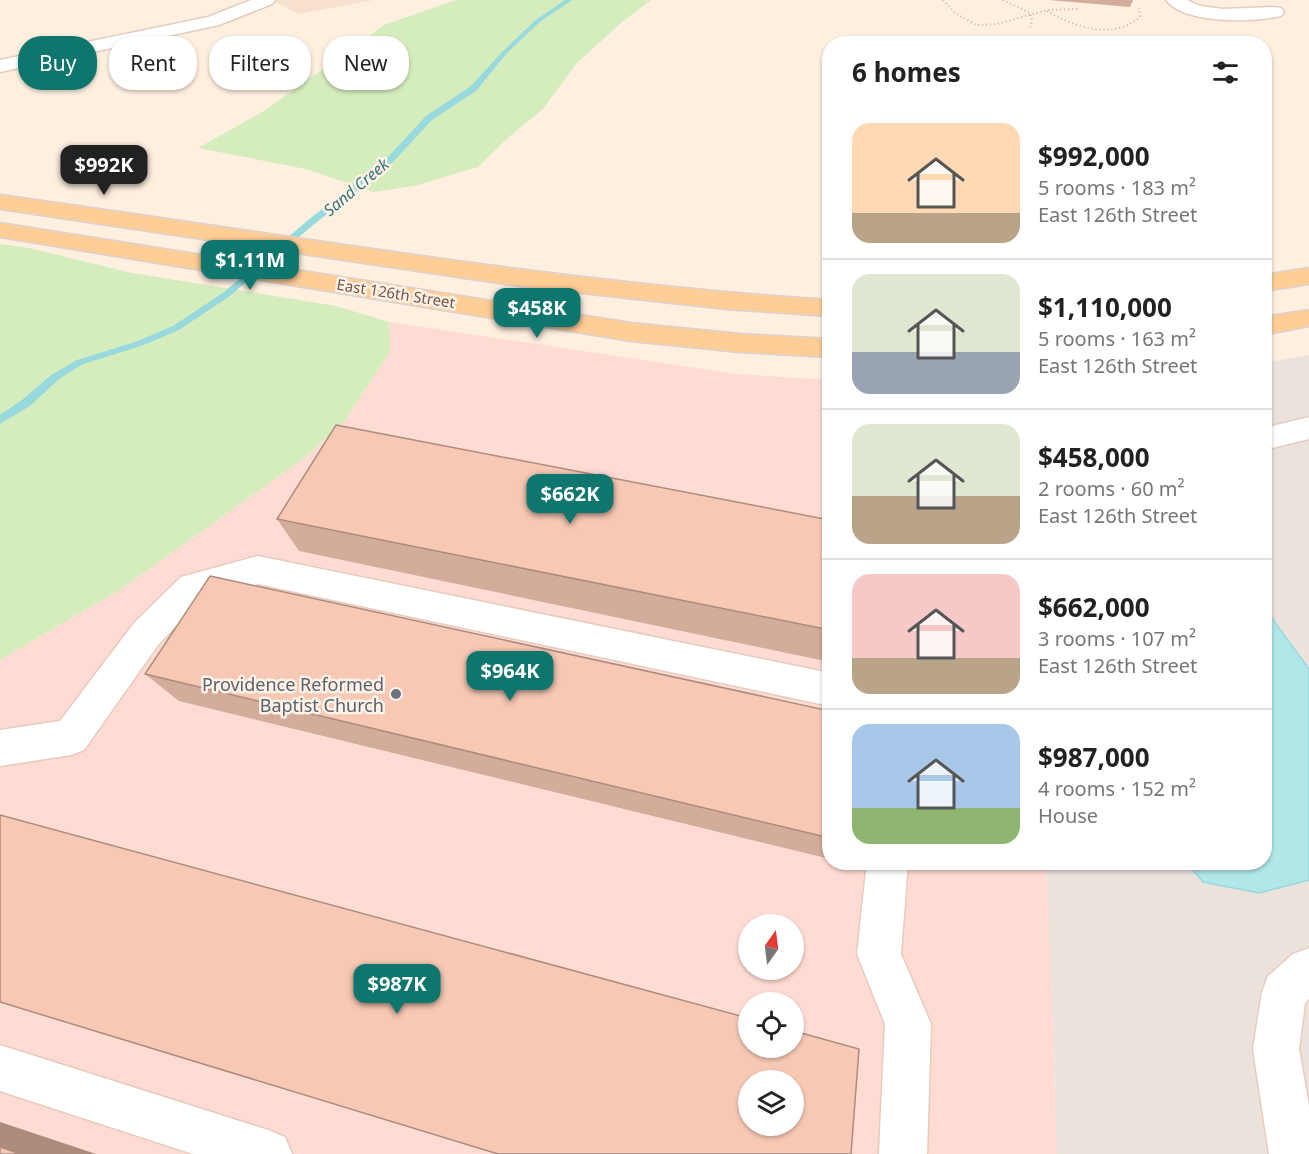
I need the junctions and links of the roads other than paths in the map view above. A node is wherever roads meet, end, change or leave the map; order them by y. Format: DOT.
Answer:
graph roads {
  1 [pos="266,0"];
  2 [pos="1175,0"];
  3 [pos="1275,12"];
  4 [pos="0,66"];
  5 [pos="0,202"];
  6 [pos="0,230"];
  7 [pos="1309,276"];
  8 [pos="1272,282"];
  9 [pos="822,308"];
  10 [pos="1309,318"];
  11 [pos="1272,325"];
  12 [pos="822,348"];
  13 [pos="1309,428"];
  14 [pos="1272,437"];
  15 [pos="822,688"];
  16 [pos="0,748"];
  17 [pos="887,870"];
  18 [pos="1309,970"];
  19 [pos="0,1068"];
  20 [pos="268,1154"];
  21 [pos="903,1154"];
  22 [pos="1293,1154"];
  1 -- 4 [label="street"];
  2 -- 3 [label="street"];
  5 -- 9 [label="main road, East 126th Street"];
  6 -- 12 [label="main road, East 126th Street"];
  7 -- 8 [label="main road"];
  10 -- 11 [label="main road"];
  13 -- 14 [label="street"];
  15 -- 16 [label="street"];
  17 -- 21 [label="street"];
  18 -- 22 [label="street"];
  19 -- 20 [label="street"];
}
